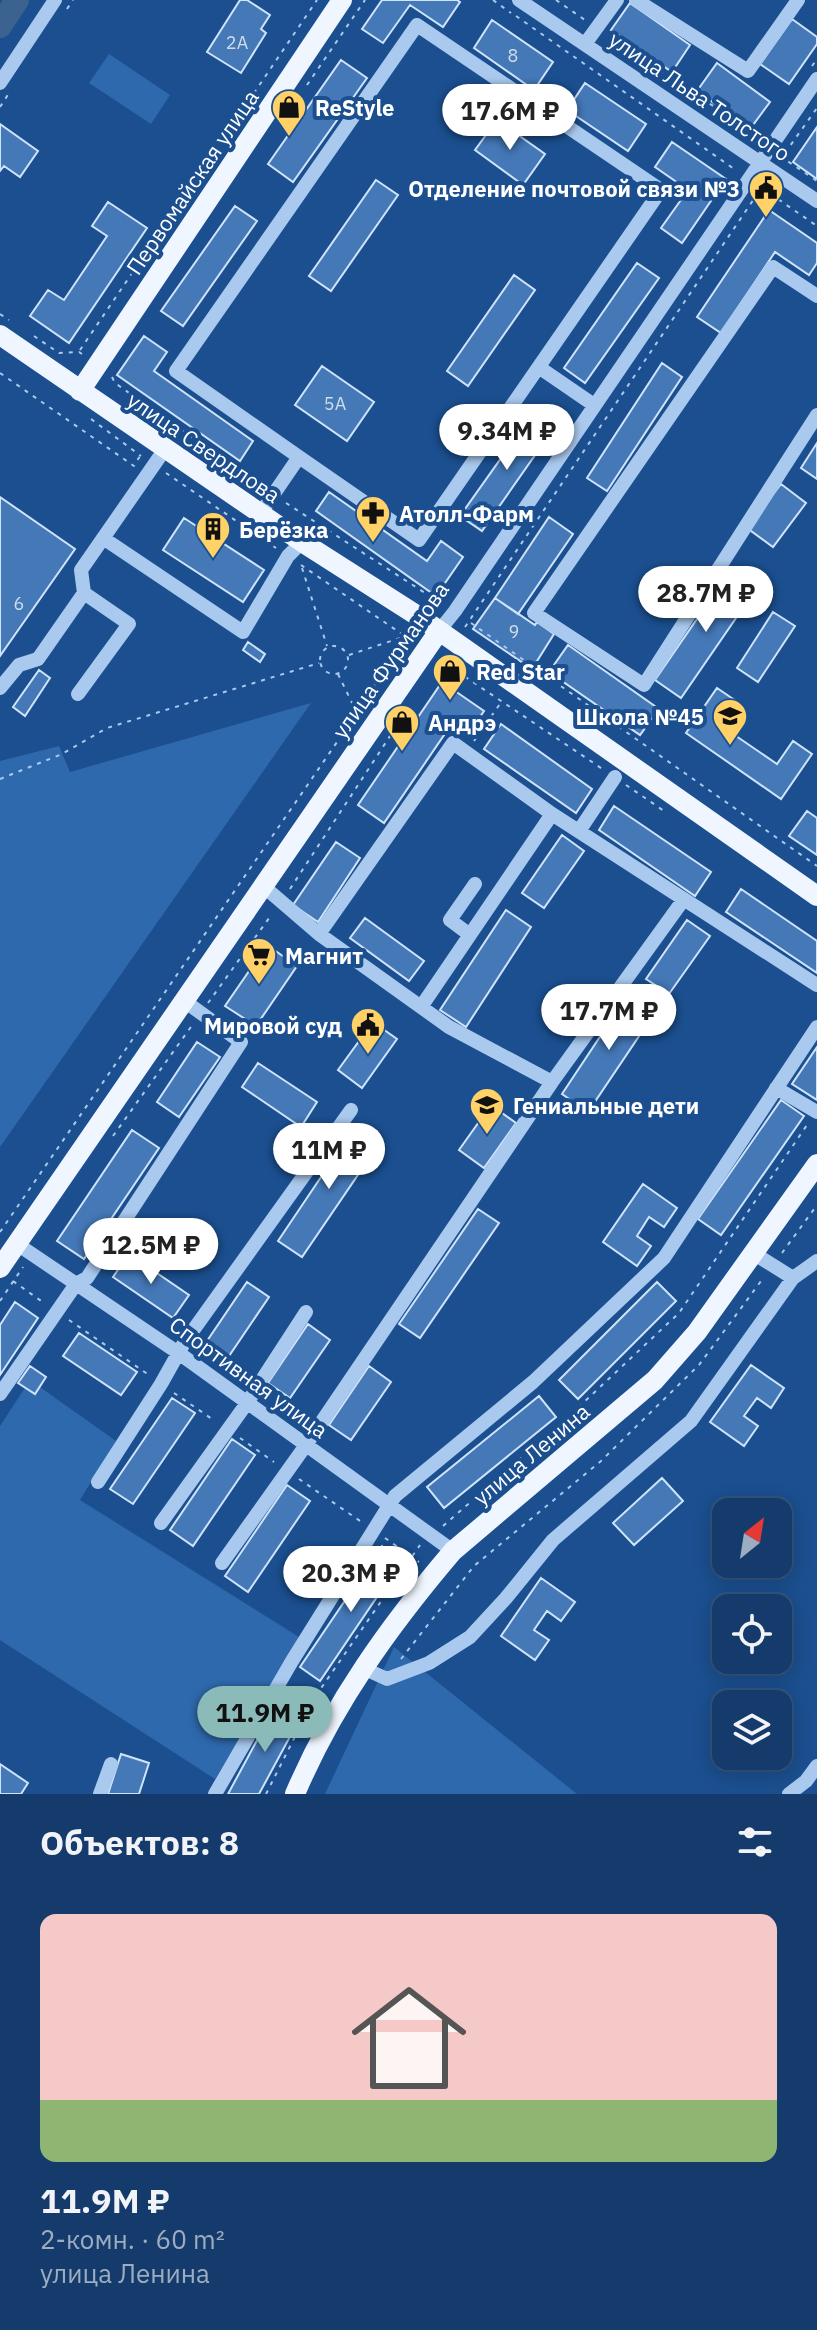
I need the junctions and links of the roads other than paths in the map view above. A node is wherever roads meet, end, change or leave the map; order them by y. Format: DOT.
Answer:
graph roads {
  1 [pos="55,0"];
  2 [pos="342,0"];
  3 [pos="519,0"];
  4 [pos="617,0"];
  5 [pos="636,0"];
  6 [pos="798,0"];
  7 [pos="585,44"];
  8 [pos="817,79"];
  9 [pos="0,83"];
  10 [pos="766,166"];
  11 [pos="817,201"];
  12 [pos="815,290"];
  13 [pos="0,335"];
  14 [pos="540,368"];
  15 [pos="80,391"];
  16 [pos="594,405"];
  17 [pos="817,415"];
  18 [pos="159,456"];
  19 [pos="299,457"];
  20 [pos="260,514"];
  21 [pos="103,538"];
  22 [pos="295,549"];
  23 [pos="84,593"];
  24 [pos="439,631"];
  25 [pos="0,688"];
  26 [pos="78,694"];
  27 [pos="615,777"];
  28 [pos="552,814"];
  29 [pos="579,831"];
  30 [pos="475,884"];
  31 [pos="262,885"];
  32 [pos="817,896"];
  33 [pos="684,899"];
  34 [pos="319,934"];
  35 [pos="470,935"];
  36 [pos="817,985"];
  37 [pos="183,1000"];
  38 [pos="421,1007"];
  39 [pos="817,1027"];
  40 [pos="552,1082"];
  41 [pos="776,1088"];
  42 [pos="351,1110"];
  43 [pos="817,1112"];
  44 [pos="817,1164"];
  45 [pos="24,1249"];
  46 [pos="753,1253"];
  47 [pos="817,1261"];
  48 [pos="0,1268"];
  49 [pos="793,1278"];
  50 [pos="76,1284"];
  51 [pos="306,1312"];
  52 [pos="180,1354"];
  53 [pos="0,1394"];
  54 [pos="247,1403"];
  55 [pos="306,1445"];
  56 [pos="98,1482"];
  57 [pos="390,1504"];
  58 [pos="161,1523"];
  59 [pos="453,1551"];
  60 [pos="222,1563"];
  61 [pos="363,1668"];
  62 [pos="111,1764"];
  63 [pos="817,1766"];
  64 [pos="100,1794"];
  65 [pos="215,1794"];
  66 [pos="295,1794"];
  67 [pos="789,1794"];
  1 -- 9 [label="street"];
  2 -- 15 [label="main road, Первомайская улица"];
  3 -- 7 [label="street, улица Льва Толстого"];
  4 -- 7 [label="street"];
  5 -- 6 [label="street"];
  7 -- 10 [label="street, улица Льва Толстого"];
  8 -- 10 [label="street, улица Фурманова"];
  10 -- 11 [label="street, улица Льва Толстого"];
  10 -- 16 [label="street, улица Фурманова"];
  12 -- 17 [label="street"];
  13 -- 15 [label="main road, улица Свердлова"];
  14 -- 16 [label="street"];
  14 -- 19 [label="street"];
  14 -- 19 [label="street"];
  15 -- 18 [label="main road, улица Свердлова"];
  16 -- 24 [label="street, улица Фурманова"];
  18 -- 20 [label="main road, улица Свердлова"];
  18 -- 21 [label="street"];
  19 -- 20 [label="street"];
  20 -- 22 [label="main road, улица Свердлова"];
  21 -- 22 [label="street"];
  21 -- 23 [label="street"];
  22 -- 24 [label="main road, улица Свердлова"];
  23 -- 25 [label="street"];
  23 -- 26 [label="street"];
  24 -- 31 [label="main road, улица Фурманова"];
  24 -- 32 [label="main road, улица Свердлова"];
  27 -- 29 [label="street"];
  28 -- 29 [label="street"];
  28 -- 34 [label="street"];
  28 -- 35 [label="street"];
  29 -- 33 [label="street"];
  30 -- 35 [label="street"];
  31 -- 34 [label="street"];
  31 -- 37 [label="main road, улица Фурманова"];
  33 -- 36 [label="street"];
  33 -- 40 [label="street"];
  34 -- 38 [label="street"];
  35 -- 38 [label="street"];
  37 -- 45 [label="main road, улица Фурманова"];
  37 -- 50 [label="street"];
  38 -- 40 [label="street"];
  39 -- 41 [label="street"];
  40 -- 55 [label="street"];
  41 -- 43 [label="street"];
  41 -- 57 [label="street"];
  42 -- 52 [label="street"];
  44 -- 46 [label="main road, улица Ленина"];
  45 -- 48 [label="main road, улица Фурманова"];
  45 -- 50 [label="street, Спортивная улица"];
  46 -- 49 [label="street"];
  46 -- 59 [label="main road, улица Ленина"];
  47 -- 49 [label="street"];
  49 -- 61 [label="street"];
  50 -- 52 [label="street, Спортивная улица"];
  50 -- 53 [label="street"];
  51 -- 54 [label="street"];
  52 -- 54 [label="street, Спортивная улица"];
  52 -- 56 [label="street"];
  54 -- 55 [label="street, Спортивная улица"];
  54 -- 58 [label="street"];
  55 -- 57 [label="street, Спортивная улица"];
  55 -- 60 [label="street"];
  57 -- 59 [label="street, Спортивная улица"];
  57 -- 65 [label="street"];
  59 -- 61 [label="main road, улица Ленина"];
  61 -- 66 [label="main road, улица Ленина"];
  62 -- 64 [label="street"];
  63 -- 67 [label="street"];
}
